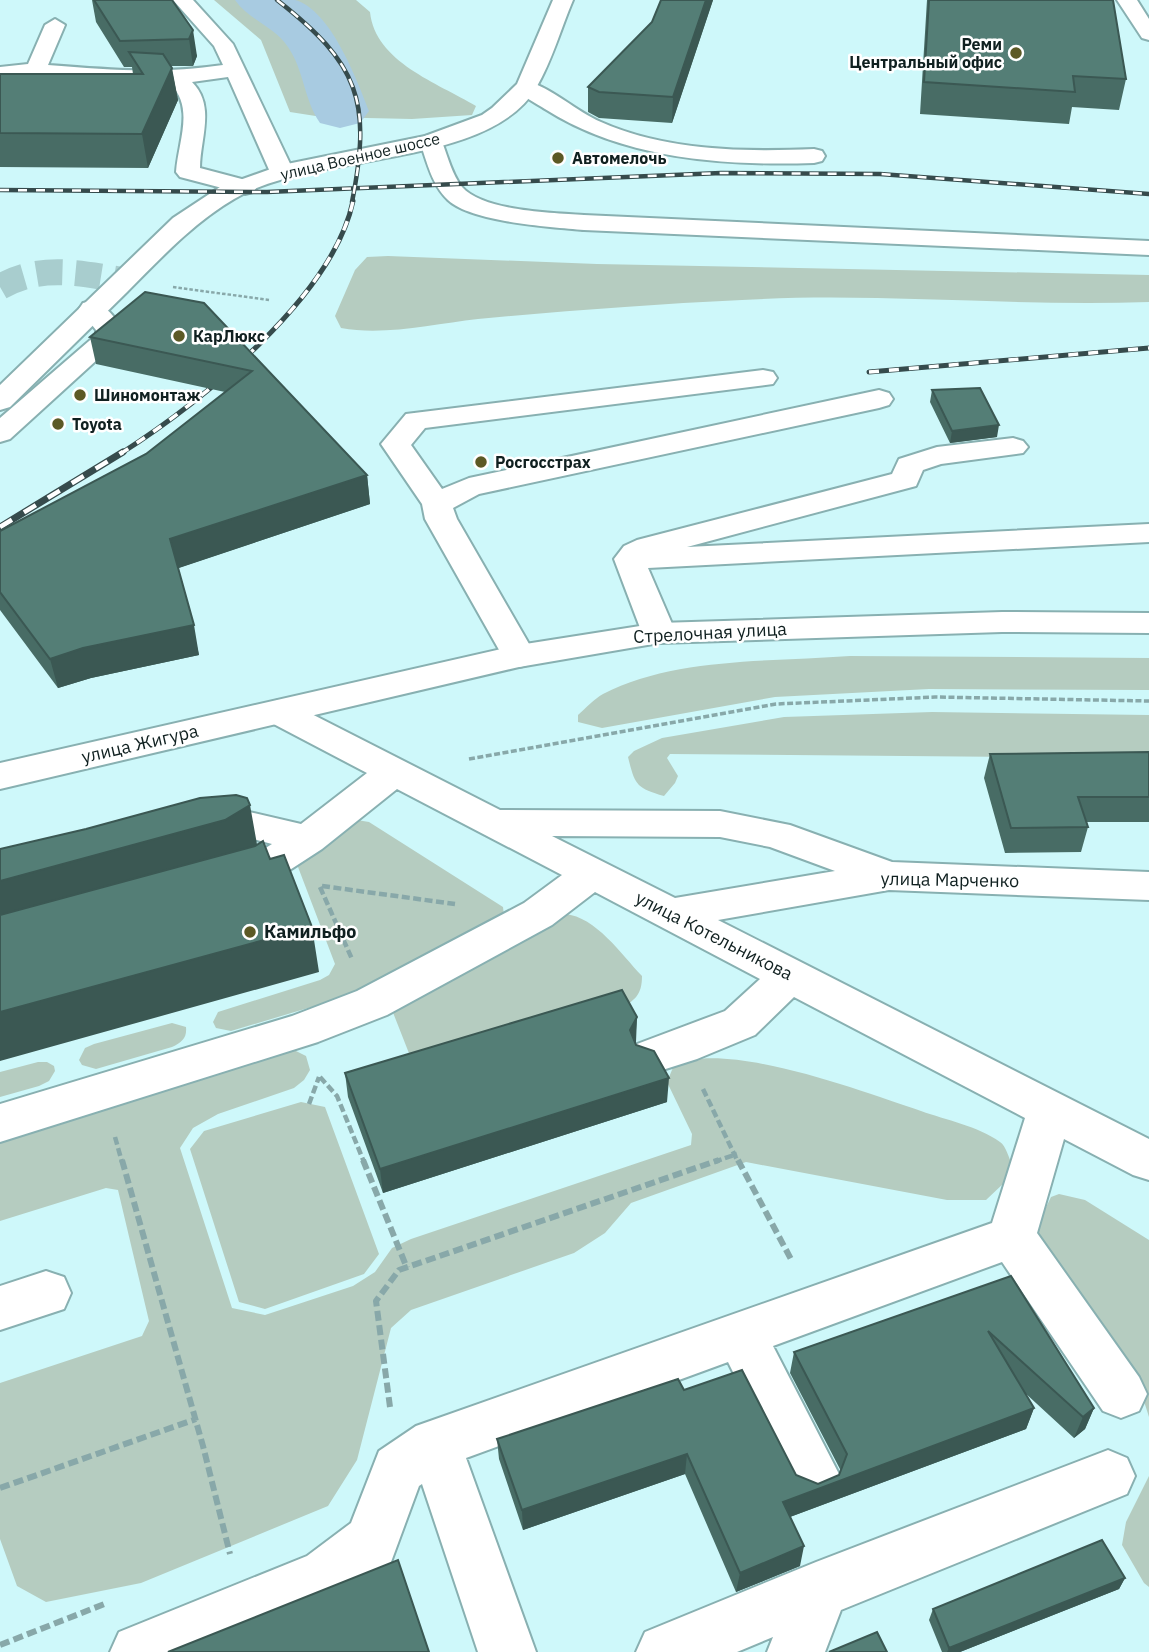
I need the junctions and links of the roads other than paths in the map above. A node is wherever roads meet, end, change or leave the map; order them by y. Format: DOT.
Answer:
graph roads {
  1 [pos="183,0"];
  2 [pos="564,0"];
  3 [pos="1127,0"];
  4 [pos="55,26"];
  5 [pos="1149,34"];
  6 [pos="36,70"];
  7 [pos="235,70"];
  8 [pos="0,74"];
  9 [pos="175,78"];
  10 [pos="526,87"];
  11 [pos="431,142"];
  12 [pos="814,156"];
  13 [pos="282,173"];
  14 [pos="245,187"];
  15 [pos="1149,248"];
  16 [pos="92,309"];
  17 [pos="763,378"];
  18 [pos="5,392"];
  19 [pos="879,399"];
  20 [pos="0,433"];
  21 [pos="1013,447"];
  22 [pos="437,504"];
  23 [pos="1149,533"];
  24 [pos="631,559"];
  25 [pos="1149,623"];
  26 [pos="659,633"];
  27 [pos="519,656"];
  28 [pos="279,712"];
  29 [pos="396,770"];
  30 [pos="0,776"];
  31 [pos="495,822"];
  32 [pos="170,838"];
  33 [pos="308,839"];
  34 [pos="593,873"];
  35 [pos="889,876"];
  36 [pos="209,889"];
  37 [pos="1139,890"];
  38 [pos="669,914"];
  39 [pos="791,975"];
  40 [pos="668,1052"];
  41 [pos="1051,1110"];
  42 [pos="0,1123"];
  43 [pos="1149,1161"];
  44 [pos="1012,1237"];
  45 [pos="46,1293"];
  46 [pos="0,1308"];
  47 [pos="741,1335"];
  48 [pos="1121,1394"];
  49 [pos="417,1457"];
  50 [pos="813,1476"];
  51 [pos="1108,1476"];
  52 [pos="816,1590"];
  53 [pos="139,1652"];
  54 [pos="508,1652"];
  55 [pos="665,1652"];
  56 [pos="796,1652"];
  1 -- 7 [label="main road"];
  2 -- 10 [label="main road, улица Военное шоссе"];
  3 -- 5 [label="main road"];
  4 -- 6 [label="main road"];
  6 -- 8 [label="main road"];
  6 -- 9 [label="main road"];
  7 -- 9 [label="main road"];
  7 -- 13 [label="main road"];
  9 -- 14 [label="main road"];
  10 -- 11 [label="main road, улица Военное шоссе"];
  10 -- 12 [label="main road"];
  11 -- 13 [label="main road, улица Военное шоссе"];
  11 -- 15 [label="main road"];
  13 -- 14 [label="main road, улица Военное шоссе"];
  14 -- 16 [label="main road, улица Военное шоссе"];
  16 -- 18 [label="main road, улица Военное шоссе"];
  16 -- 20 [label="main road"];
  17 -- 22 [label="main road"];
  19 -- 22 [label="main road"];
  21 -- 24 [label="main road"];
  22 -- 27 [label="main road"];
  23 -- 24 [label="main road"];
  24 -- 26 [label="main road"];
  25 -- 26 [label="main road, Стрелочная улица"];
  26 -- 27 [label="main road, Стрелочная улица"];
  27 -- 28 [label="main road, Стрелочная улица"];
  28 -- 29 [label="main road, улица Котельникова"];
  28 -- 30 [label="main road, улица Жигура"];
  29 -- 31 [label="main road, улица Котельникова"];
  29 -- 33 [label="main road"];
  31 -- 34 [label="main road, улица Котельникова"];
  31 -- 35 [label="main road"];
  32 -- 33 [label="main road"];
  33 -- 36 [label="main road"];
  34 -- 38 [label="main road, улица Котельникова"];
  34 -- 42 [label="main road"];
  35 -- 37 [label="main road, улица Марченко"];
  35 -- 38 [label="main road, улица Марченко"];
  38 -- 39 [label="main road, улица Котельникова"];
  39 -- 40 [label="main road"];
  39 -- 41 [label="main road, улица Котельникова"];
  41 -- 43 [label="main road, улица Котельникова"];
  41 -- 44 [label="main road"];
  44 -- 47 [label="main road"];
  44 -- 48 [label="main road"];
  45 -- 46 [label="main road"];
  47 -- 49 [label="main road"];
  47 -- 50 [label="main road"];
  49 -- 53 [label="main road"];
  49 -- 54 [label="main road"];
  51 -- 52 [label="main road"];
  52 -- 55 [label="main road"];
  52 -- 56 [label="main road"];
}
